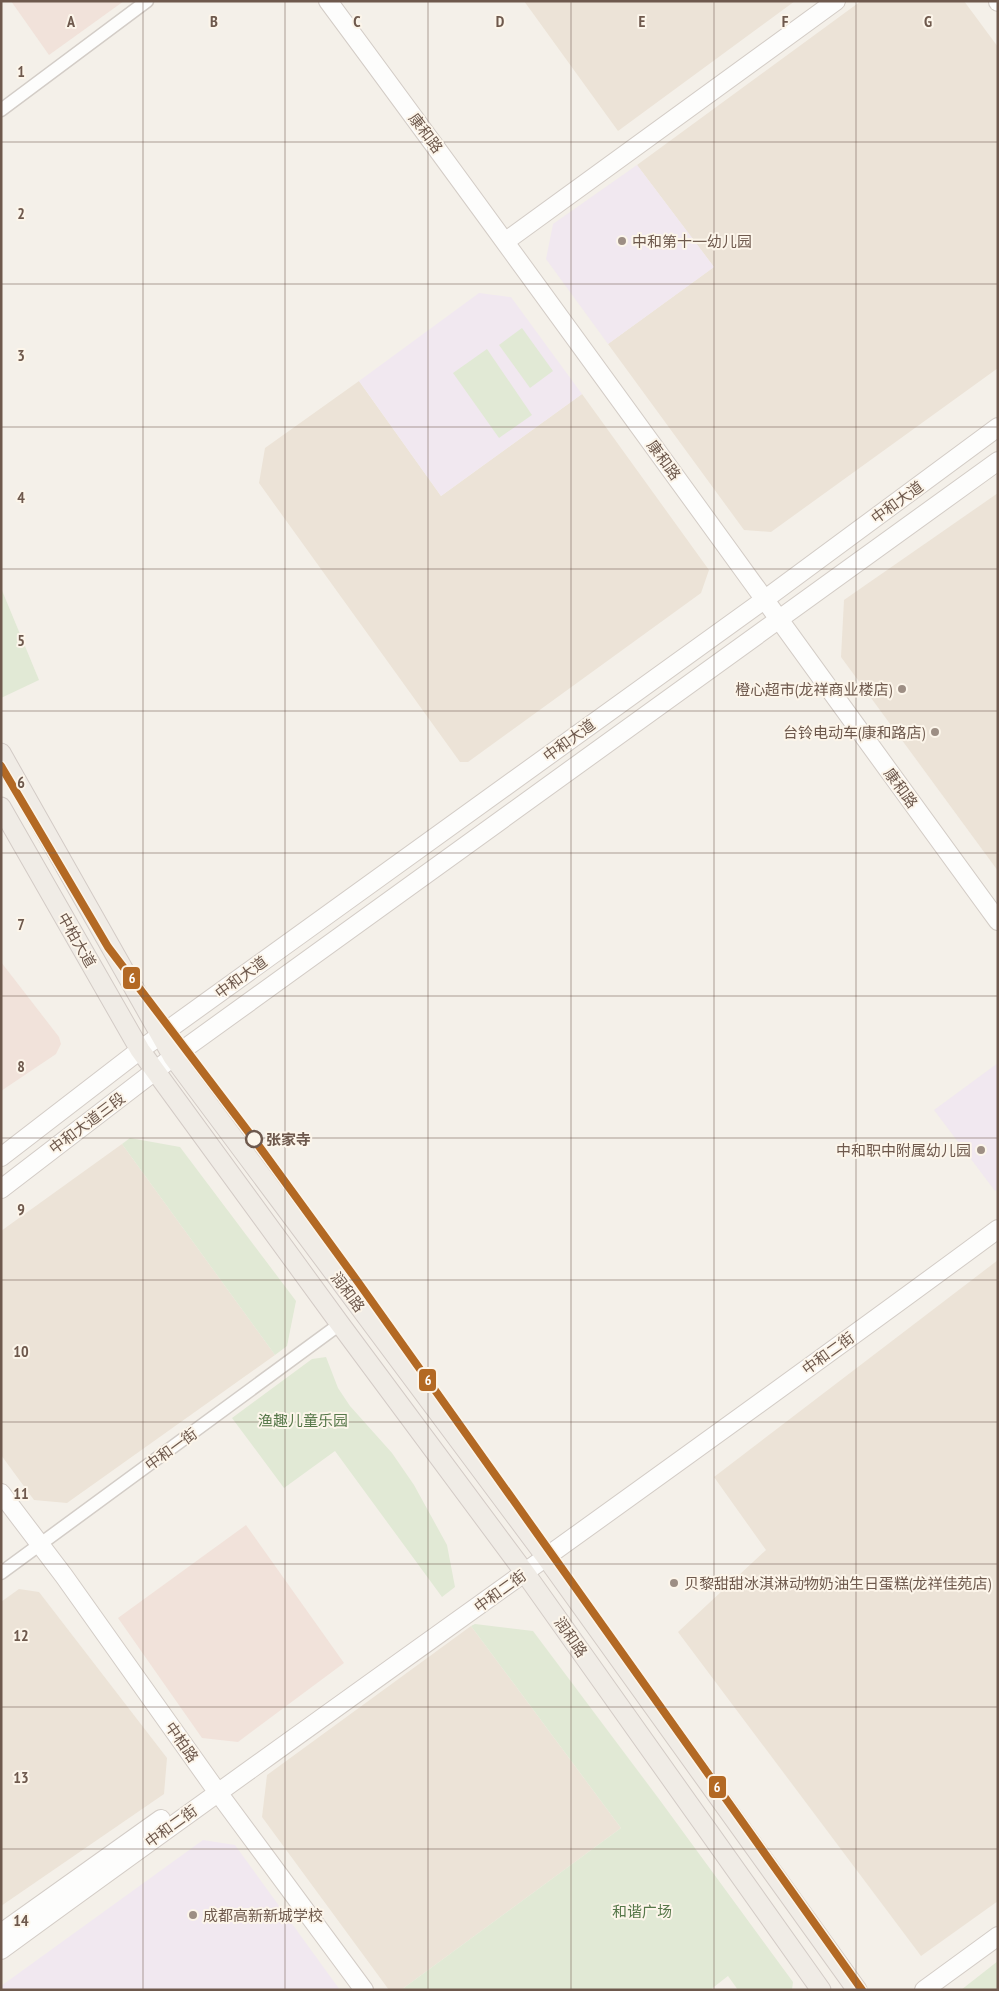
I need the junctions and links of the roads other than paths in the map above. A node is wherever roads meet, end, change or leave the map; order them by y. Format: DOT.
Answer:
graph roads {
  1 [pos="147,1"];
  2 [pos="328,1"];
  3 [pos="836,1"];
  4 [pos="1,110"];
  5 [pos="506,240"];
  6 [pos="998,427"];
  7 [pos="998,461"];
  8 [pos="764,600"];
  9 [pos="778,619"];
  10 [pos="1,753"];
  11 [pos="1,807"];
  12 [pos="998,921"];
  13 [pos="160,1036"];
  14 [pos="140,1050"];
  15 [pos="173,1057"];
  16 [pos="155,1071"];
  17 [pos="1,1156"];
  18 [pos="1,1189"];
  19 [pos="998,1218"];
  20 [pos="998,1229"];
  21 [pos="340,1324"];
  22 [pos="1,1493"];
  23 [pos="40,1544"];
  24 [pos="543,1553"];
  25 [pos="522,1568"];
  26 [pos="1,1573"];
  27 [pos="214,1788"];
  28 [pos="1,1933"];
  29 [pos="998,1936"];
  30 [pos="1,1950"];
  31 [pos="364,1990"];
  32 [pos="821,1990"];
  33 [pos="857,1990"];
  34 [pos="924,1990"];
  1 -- 4 [label="street"];
  2 -- 5 [label="street, 康和路"];
  3 -- 5 [label="street"];
  5 -- 8 [label="street, 康和路"];
  6 -- 8 [label="street, 中和大道"];
  7 -- 9 [label="street, 中和大道"];
  8 -- 9 [label="street, 康和路"];
  8 -- 13 [label="street, 中和大道"];
  9 -- 12 [label="street, 康和路"];
  9 -- 15 [label="street, 中和大道"];
  10 -- 13 [label="main road, 中柏大道"];
  11 -- 14 [label="main road, 中柏大道"];
  13 -- 14 [label="street, 中和大道"];
  13 -- 15 [label="main road, 中柏大道"];
  14 -- 16 [label="main road, 中柏大道"];
  14 -- 17 [label="street, 中和大道三段"];
  15 -- 16 [label="street, 中和大道三段"];
  15 -- 24 [label="main road, 润和路"];
  16 -- 18 [label="street, 中和大道三段"];
  16 -- 21 [label="main road, 润和路"];
  19 -- 24 [label="street, 中和二街"];
  20 -- 24 [label="street, 中和二街"];
  21 -- 23 [label="street, 中和一街"];
  21 -- 25 [label="main road, 润和路"];
  22 -- 23 [label="street, 中柏路"];
  23 -- 26 [label="street, 中和一街"];
  23 -- 27 [label="street, 中柏路"];
  24 -- 25 [label="street, 中和二街"];
  24 -- 33 [label="main road, 润和路"];
  25 -- 27 [label="street, 中和二街"];
  25 -- 32 [label="main road, 润和路"];
  27 -- 28 [label="street, 中和二街"];
  27 -- 30 [label="street, 中和二街"];
  27 -- 31 [label="street, 中柏路"];
  29 -- 34 [label="street"];
}
